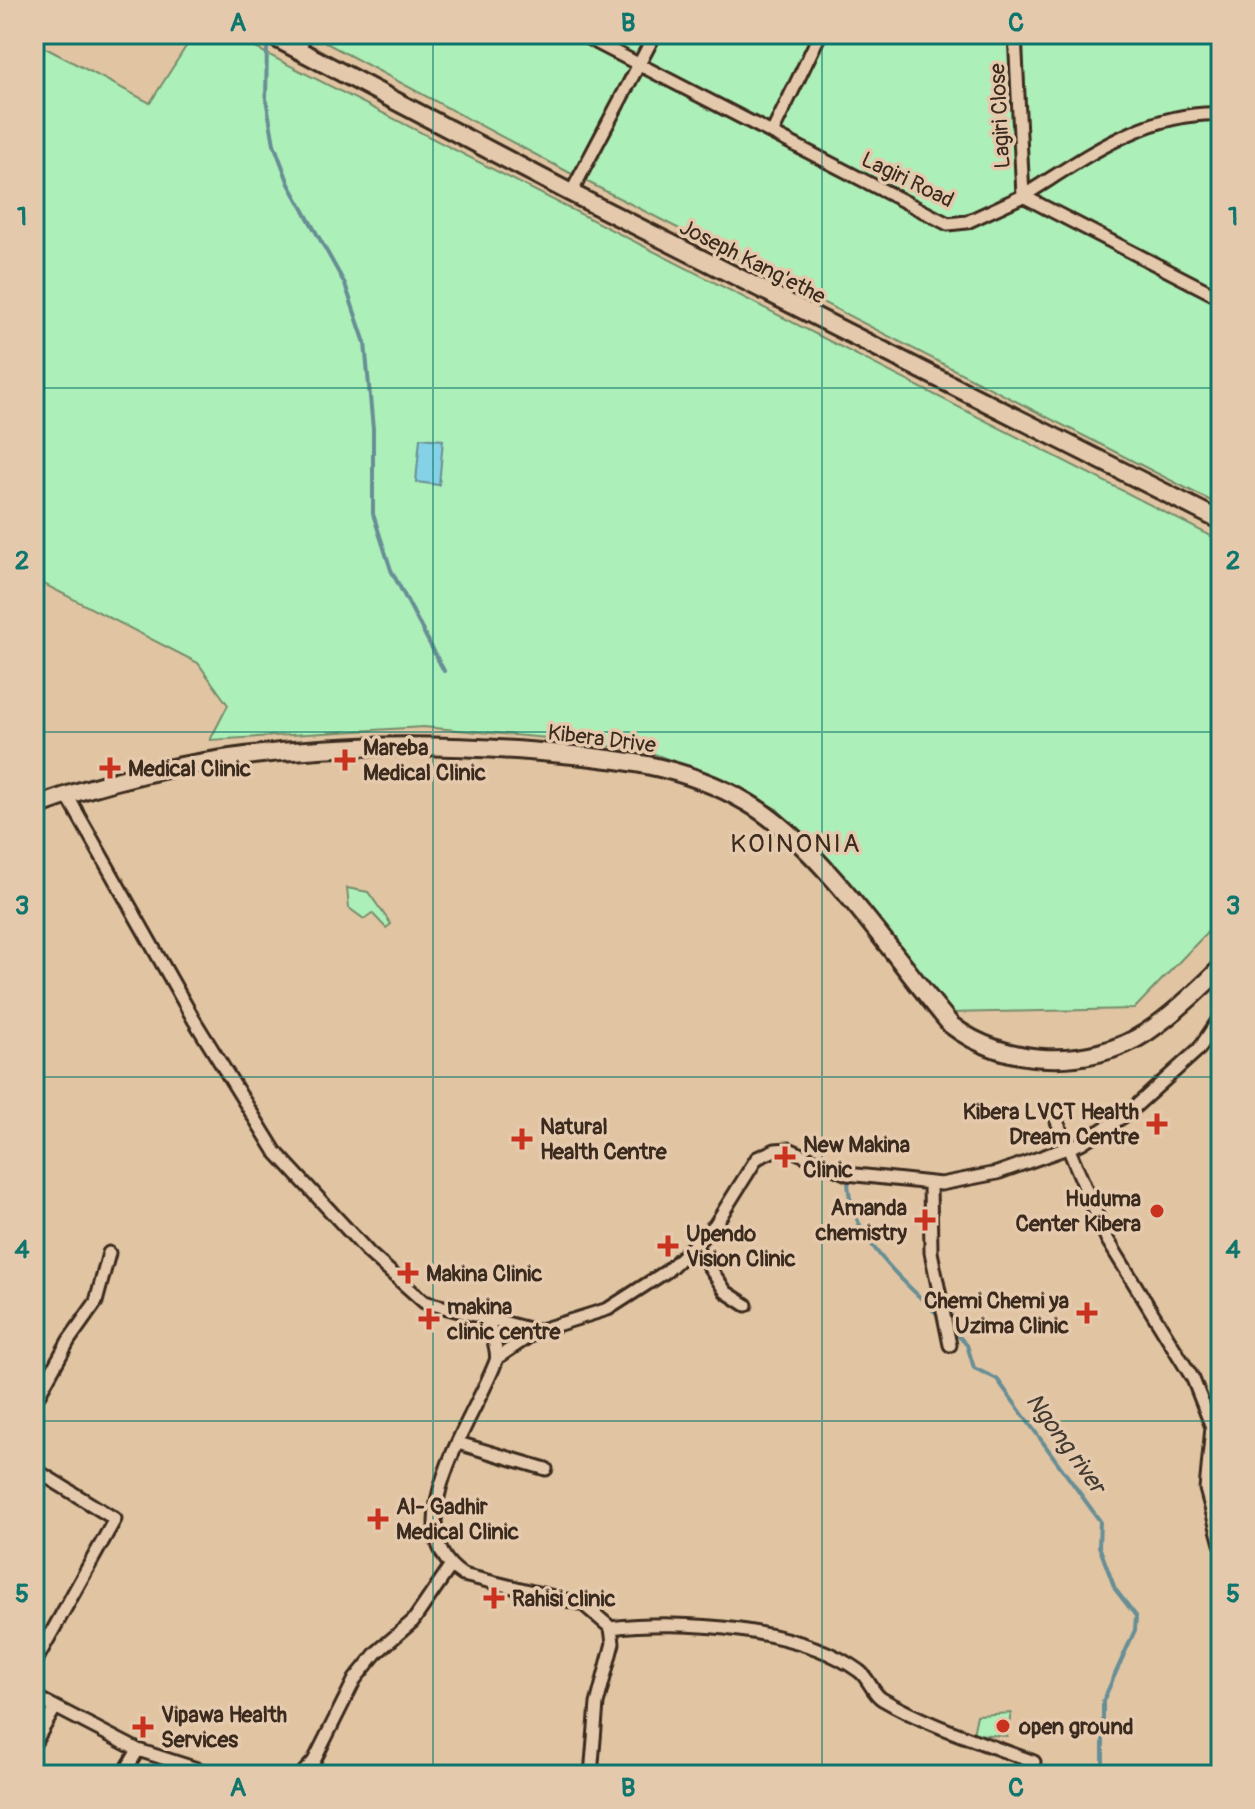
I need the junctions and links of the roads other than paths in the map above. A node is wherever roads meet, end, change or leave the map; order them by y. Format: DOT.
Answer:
graph roads {
  1 [pos="268,34"];
  2 [pos="306,34"];
  3 [pos="580,34"];
  4 [pos="655,34"];
  5 [pos="820,34"];
  6 [pos="1015,34"];
  7 [pos="298,51"];
  8 [pos="639,64"];
  9 [pos="1221,114"];
  10 [pos="772,133"];
  11 [pos="571,193"];
  12 [pos="1023,196"];
  13 [pos="1221,298"];
  14 [pos="1221,521"];
  15 [pos="67,795"];
  16 [pos="34,807"];
  17 [pos="1221,968"];
  18 [pos="1221,1016"];
  19 [pos="1053,1112"];
  20 [pos="1070,1148"];
  21 [pos="930,1183"];
  22 [pos="696,1247"];
  23 [pos="109,1253"];
  24 [pos="746,1305"];
  25 [pos="488,1319"];
  26 [pos="537,1331"];
  27 [pos="949,1339"];
  28 [pos="497,1358"];
  29 [pos="34,1403"];
  30 [pos="458,1443"];
  31 [pos="34,1469"];
  32 [pos="546,1469"];
  33 [pos="1221,1544"];
  34 [pos="450,1567"];
  35 [pos="611,1628"];
  36 [pos="34,1664"];
  37 [pos="34,1696"];
  38 [pos="55,1708"];
  39 [pos="34,1744"];
  40 [pos="138,1750"];
  41 [pos="1034,1762"];
  42 [pos="123,1775"];
  43 [pos="216,1775"];
  44 [pos="301,1775"];
  45 [pos="591,1775"];
  1 -- 7 [label="street, Joseph Kang'ethe"];
  2 -- 7 [label="street"];
  3 -- 8 [label="street, Lagiri Road"];
  4 -- 8 [label="street"];
  5 -- 10 [label="street"];
  6 -- 12 [label="street, Lagiri Close"];
  7 -- 11 [label="street, Joseph Kang'ethe"];
  8 -- 10 [label="street, Lagiri Road"];
  8 -- 11 [label="street"];
  9 -- 12 [label="street, Lagiri Road"];
  10 -- 12 [label="street, Lagiri Road"];
  11 -- 14 [label="street, Joseph Kang'ethe"];
  12 -- 13 [label="street"];
  15 -- 16 [label="street, Kibera Drive"];
  15 -- 17 [label="street, Kibera Drive"];
  15 -- 25 [label="street"];
  18 -- 20 [label="street"];
  19 -- 20 [label="street"];
  20 -- 21 [label="street"];
  20 -- 33 [label="street"];
  21 -- 22 [label="street"];
  21 -- 27 [label="street"];
  22 -- 24 [label="street"];
  22 -- 26 [label="street"];
  23 -- 29 [label="street"];
  25 -- 26 [label="street"];
  25 -- 28 [label="street"];
  26 -- 28 [label="street"];
  28 -- 30 [label="street"];
  30 -- 32 [label="street"];
  30 -- 34 [label="street"];
  31 -- 36 [label="street"];
  34 -- 35 [label="street"];
  34 -- 44 [label="street"];
  35 -- 41 [label="street"];
  35 -- 45 [label="street"];
  37 -- 38 [label="street"];
  38 -- 39 [label="street"];
  38 -- 40 [label="street"];
  40 -- 42 [label="street"];
  40 -- 43 [label="street"];
}
